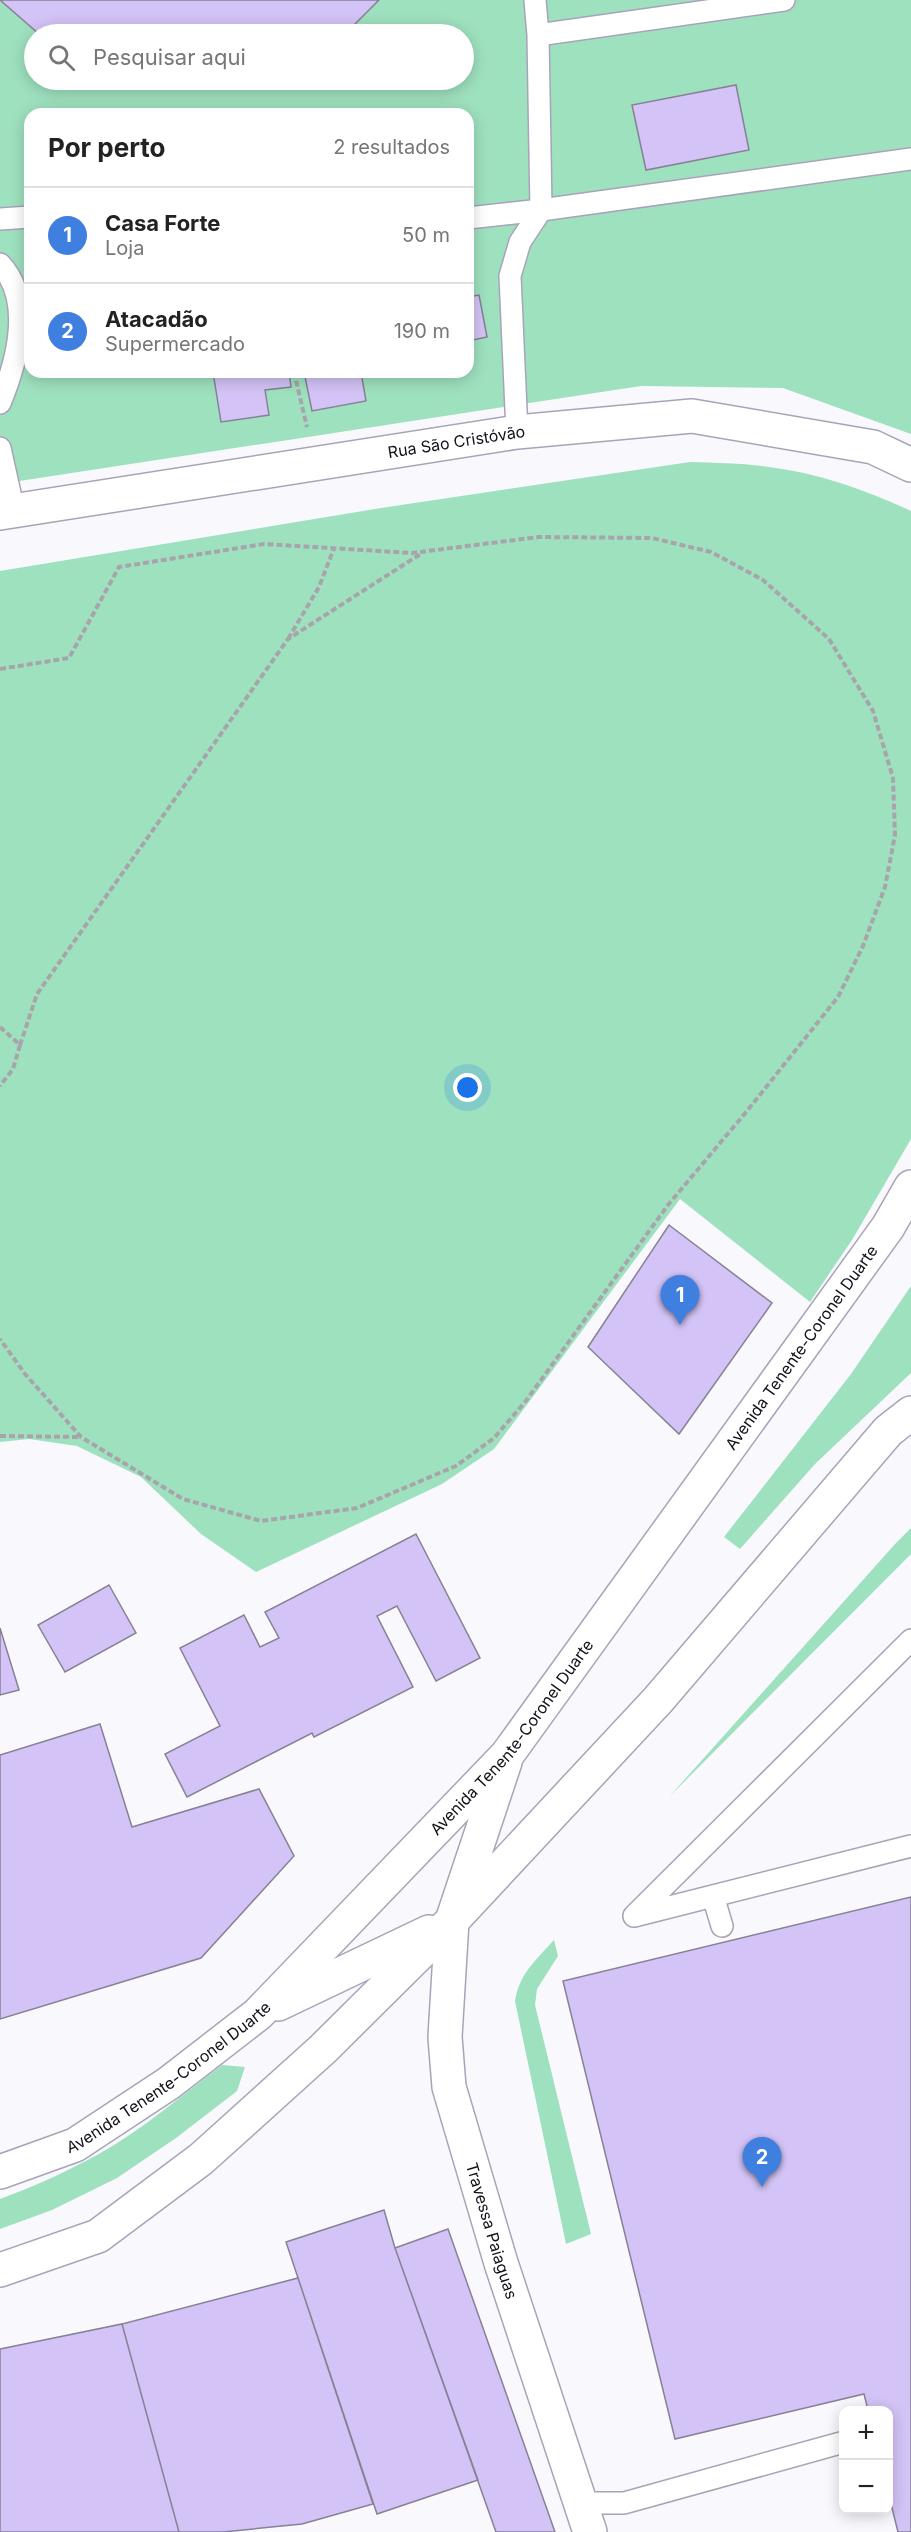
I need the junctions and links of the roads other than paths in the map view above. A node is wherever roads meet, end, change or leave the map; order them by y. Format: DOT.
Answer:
graph roads {
  1 [pos="535,0"];
  2 [pos="784,0"];
  3 [pos="538,35"];
  4 [pos="911,159"];
  5 [pos="541,210"];
  6 [pos="24,217"];
  7 [pos="474,217"];
  8 [pos="0,219"];
  9 [pos="0,264"];
  10 [pos="0,403"];
  11 [pos="517,432"];
  12 [pos="0,448"];
  13 [pos="911,465"];
  14 [pos="7,512"];
  15 [pos="911,1187"];
  16 [pos="899,1223"];
  17 [pos="911,1413"];
  18 [pos="911,1640"];
  19 [pos="507,1755"];
  20 [pos="911,1846"];
  21 [pos="713,1896"];
  22 [pos="452,1921"];
  23 [pos="722,1926"];
  24 [pos="258,2014"];
  25 [pos="0,2172"];
  26 [pos="0,2270"];
  27 [pos="839,2443"];
  28 [pos="586,2517"];
  1 -- 3 [label="lane"];
  2 -- 3 [label="lane"];
  3 -- 5 [label="lane"];
  4 -- 5 [label="lane"];
  5 -- 7 [label="lane"];
  5 -- 11 [label="lane"];
  6 -- 8 [label="lane"];
  9 -- 10 [label="lane"];
  11 -- 13 [label="main road, Rua São Cristóvão"];
  11 -- 14 [label="main road, Rua São Cristóvão"];
  12 -- 14 [label="lane"];
  15 -- 16 [label="main road, Avenida Tenente-Coronel Duarte"];
  16 -- 19 [label="main road, Avenida Tenente-Coronel Duarte"];
  17 -- 22 [label="main road"];
  18 -- 21 [label="lane"];
  19 -- 22 [label="main road"];
  19 -- 24 [label="main road, Avenida Tenente-Coronel Duarte"];
  20 -- 21 [label="lane"];
  21 -- 23 [label="lane"];
  22 -- 24 [label="main road"];
  22 -- 26 [label="main road"];
  22 -- 28 [label="main road, Travessa Paiaguas"];
  24 -- 25 [label="main road, Avenida Tenente-Coronel Duarte"];
  27 -- 28 [label="lane"];
}
